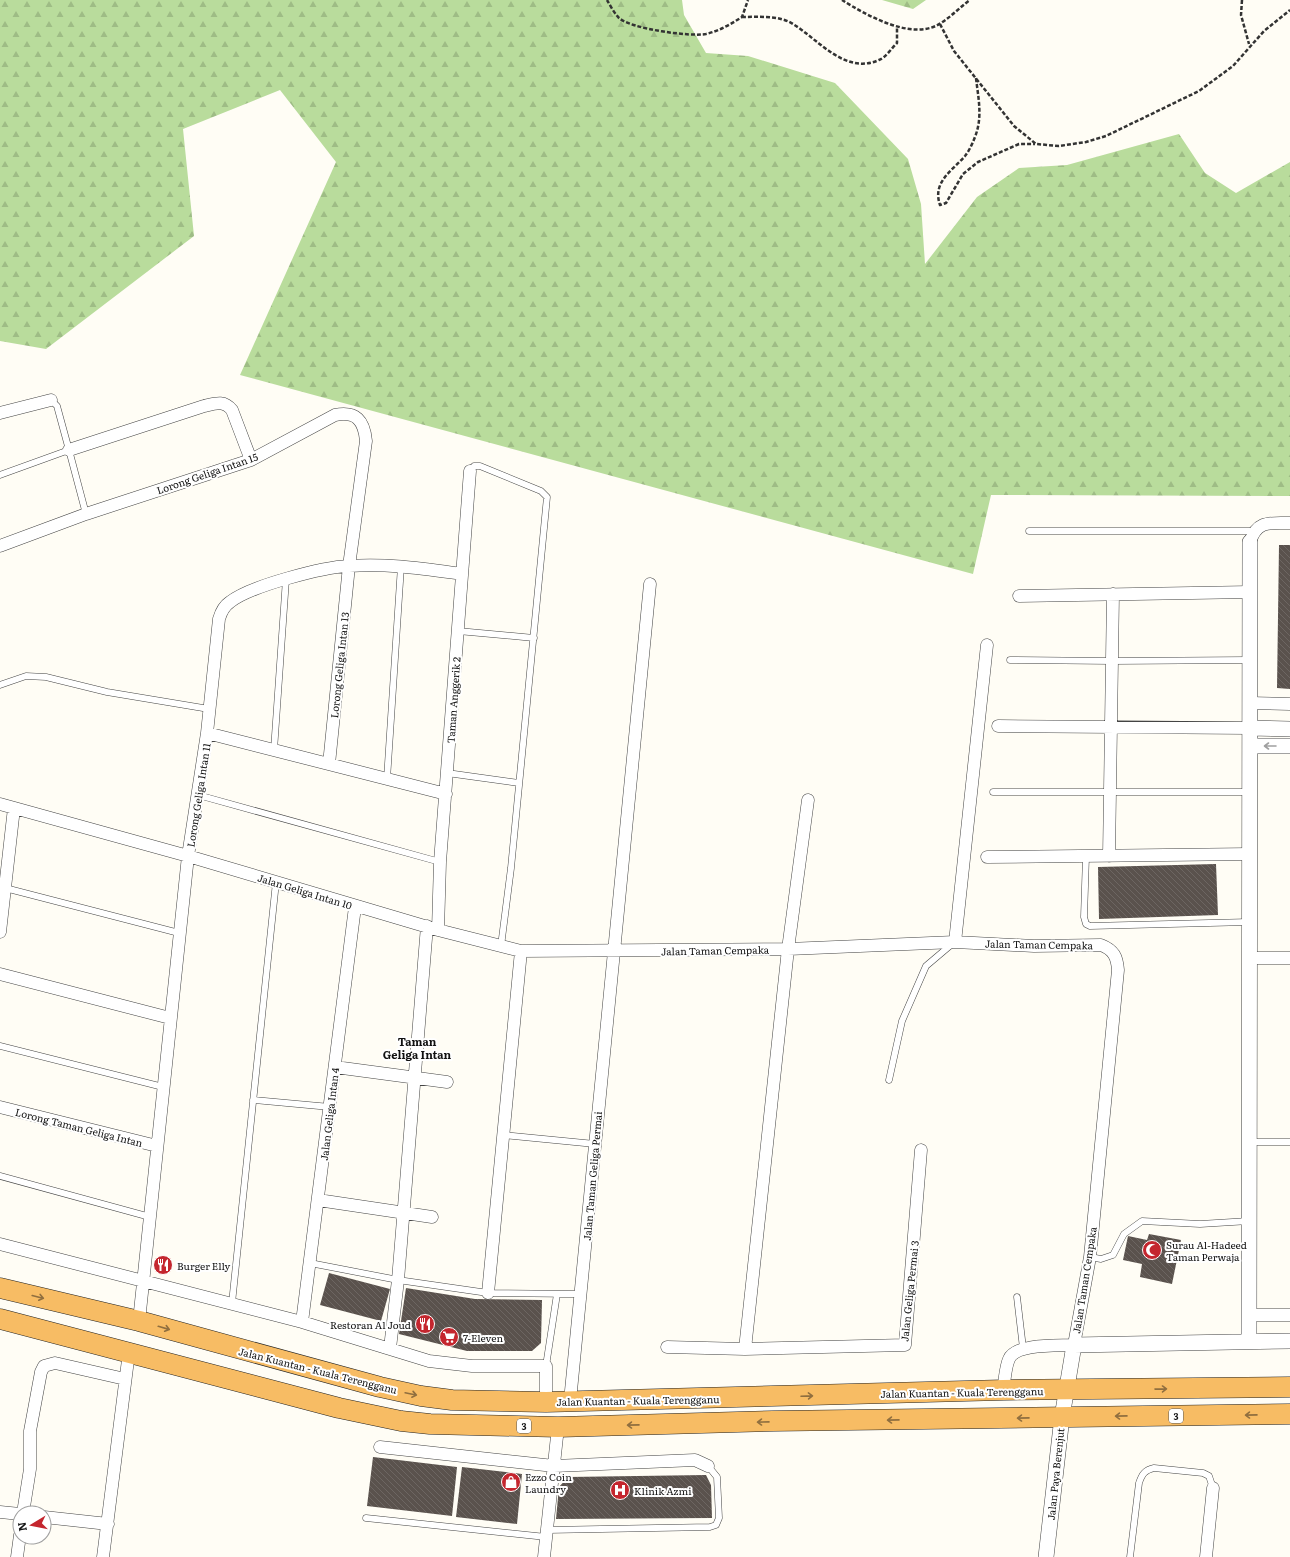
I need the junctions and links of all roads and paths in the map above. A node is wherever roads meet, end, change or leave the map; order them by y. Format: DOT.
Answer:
graph roads {
  1 [pos="607,0"];
  2 [pos="748,0"];
  3 [pos="842,0"];
  4 [pos="970,0"];
  5 [pos="1242,0"];
  6 [pos="1290,10"];
  7 [pos="742,17"];
  8 [pos="940,24"];
  9 [pos="898,27"];
  10 [pos="1250,45"];
  11 [pos="976,78"];
  12 [pos="1036,144"];
  13 [pos="51,400"];
  14 [pos="0,413"];
  15 [pos="69,450"];
  16 [pos="251,460"];
  17 [pos="470,471"];
  18 [pos="0,475"];
  19 [pos="86,514"];
  20 [pos="1290,523"];
  21 [pos="1029,532"];
  22 [pos="1252,536"];
  23 [pos="0,546"];
  24 [pos="349,566"];
  25 [pos="401,566"];
  26 [pos="462,574"];
  27 [pos="286,579"];
  28 [pos="650,584"];
  29 [pos="1250,592"];
  30 [pos="1113,594"];
  31 [pos="1018,596"];
  32 [pos="458,630"];
  33 [pos="534,638"];
  34 [pos="987,645"];
  35 [pos="1010,660"];
  36 [pos="1250,660"];
  37 [pos="1112,661"];
  38 [pos="0,685"];
  39 [pos="1250,703"];
  40 [pos="1290,704"];
  41 [pos="209,709"];
  42 [pos="998,726"];
  43 [pos="1110,728"];
  44 [pos="1250,728"];
  45 [pos="1290,729"];
  46 [pos="207,733"];
  47 [pos="1250,746"];
  48 [pos="1290,746"];
  49 [pos="274,750"];
  50 [pos="329,764"];
  51 [pos="447,773"];
  52 [pos="386,779"];
  53 [pos="519,783"];
  54 [pos="993,792"];
  55 [pos="1110,792"];
  56 [pos="1250,792"];
  57 [pos="446,794"];
  58 [pos="198,795"];
  59 [pos="808,800"];
  60 [pos="0,804"];
  61 [pos="14,808"];
  62 [pos="1250,854"];
  63 [pos="188,856"];
  64 [pos="1086,856"];
  65 [pos="1109,856"];
  66 [pos="987,857"];
  67 [pos="440,862"];
  68 [pos="276,882"];
  69 [pos="5,888"];
  70 [pos="355,907"];
  71 [pos="1249,922"];
  72 [pos="432,928"];
  73 [pos="0,932"];
  74 [pos="179,933"];
  75 [pos="955,942"];
  76 [pos="501,947"];
  77 [pos="788,949"];
  78 [pos="520,951"];
  79 [pos="614,952"];
  80 [pos="1249,958"];
  81 [pos="1290,958"];
  82 [pos="0,974"];
  83 [pos="170,1018"];
  84 [pos="0,1046"];
  85 [pos="335,1067"];
  86 [pos="414,1077"];
  87 [pos="888,1080"];
  88 [pos="447,1082"];
  89 [pos="163,1087"];
  90 [pos="253,1100"];
  91 [pos="330,1107"];
  92 [pos="0,1108"];
  93 [pos="503,1135"];
  94 [pos="1249,1142"];
  95 [pos="1290,1142"];
  96 [pos="595,1144"];
  97 [pos="157,1146"];
  98 [pos="921,1150"];
  99 [pos="0,1176"];
  100 [pos="318,1200"];
  101 [pos="403,1213"];
  102 [pos="150,1217"];
  103 [pos="432,1217"];
  104 [pos="1249,1221"];
  105 [pos="0,1244"];
  106 [pos="1090,1257"];
  107 [pos="310,1263"];
  108 [pos="398,1280"];
  109 [pos="143,1281"];
  110 [pos="0,1288"];
  111 [pos="488,1293"];
  112 [pos="557,1294"];
  113 [pos="581,1294"];
  114 [pos="1017,1297"];
  115 [pos="232,1303"];
  116 [pos="1249,1315"];
  117 [pos="1290,1315"];
  118 [pos="0,1319"];
  119 [pos="139,1321"];
  120 [pos="302,1322"];
  121 [pos="1249,1340"];
  122 [pos="1290,1341"];
  123 [pos="1074,1345"];
  124 [pos="667,1347"];
  125 [pos="390,1348"];
  126 [pos="1023,1348"];
  127 [pos="745,1349"];
  128 [pos="129,1352"];
  129 [pos="546,1366"];
  130 [pos="125,1380"];
  131 [pos="1290,1387"];
  132 [pos="1003,1390"];
  133 [pos="1066,1391"];
  134 [pos="570,1401"];
  135 [pos="546,1402"];
  136 [pos="1290,1414"];
  137 [pos="1062,1417"];
  138 [pos="558,1427"];
  139 [pos="380,1447"];
  140 [pos="554,1466"];
  141 [pos="708,1466"];
  142 [pos="1213,1488"];
  143 [pos="24,1505"];
  144 [pos="0,1512"];
  145 [pos="12,1513"];
  146 [pos="52,1518"];
  147 [pos="366,1518"];
  148 [pos="108,1524"];
  149 [pos="546,1534"];
  150 [pos="19,1545"];
  151 [pos="17,1557"];
  152 [pos="103,1557"];
  153 [pos="544,1557"];
  154 [pos="1046,1557"];
  155 [pos="1130,1557"];
  156 [pos="1206,1557"];
  1 -- 7 [label="path"];
  2 -- 7 [label="path"];
  3 -- 9 [label="path"];
  4 -- 8 [label="path"];
  5 -- 10 [label="path"];
  6 -- 10 [label="path"];
  7 -- 9 [label="path"];
  8 -- 9 [label="path"];
  8 -- 11 [label="path"];
  10 -- 12 [label="path"];
  11 -- 12 [label="path"];
  11 -- 12 [label="path"];
  13 -- 14 [label="street"];
  13 -- 15 [label="lane"];
  15 -- 16 [label="street"];
  15 -- 18 [label="lane"];
  15 -- 19 [label="lane"];
  16 -- 19 [label="street, Lorong Geliga Intan 15"];
  16 -- 24 [label="street, Lorong Geliga Intan 15"];
  17 -- 26 [label="street, Taman Anggerik 2"];
  17 -- 33 [label="lane"];
  19 -- 23 [label="street, Lorong Geliga Intan 15"];
  20 -- 22 [label="street"];
  21 -- 22 [label="lane"];
  22 -- 29 [label="street"];
  24 -- 25 [label="street, Lorong Geliga Intan 11"];
  24 -- 27 [label="street, Lorong Geliga Intan 11"];
  24 -- 50 [label="street, Lorong Geliga Intan 13"];
  25 -- 26 [label="street, Lorong Geliga Intan 11"];
  25 -- 52 [label="lane"];
  26 -- 32 [label="street, Taman Anggerik 2"];
  27 -- 41 [label="street, Lorong Geliga Intan 11"];
  27 -- 49 [label="lane"];
  28 -- 79 [label="street, Jalan Taman Geliga Permai"];
  29 -- 30 [label="street"];
  29 -- 36 [label="street"];
  30 -- 31 [label="street"];
  30 -- 37 [label="street"];
  32 -- 33 [label="lane"];
  32 -- 51 [label="street, Taman Anggerik 2"];
  33 -- 53 [label="lane"];
  34 -- 75 [label="street"];
  35 -- 37 [label="lane"];
  36 -- 37 [label="lane"];
  36 -- 39 [label="street"];
  37 -- 43 [label="street"];
  38 -- 41 [label="lane"];
  39 -- 40 [label="street"];
  39 -- 44 [label="street"];
  41 -- 46 [label="street, Lorong Geliga Intan 11"];
  42 -- 43 [label="street"];
  43 -- 44 [label="street"];
  43 -- 55 [label="street"];
  44 -- 45 [label="street"];
  44 -- 47 [label="street"];
  46 -- 49 [label="street"];
  46 -- 58 [label="street, Lorong Geliga Intan 11"];
  48 -- 47 [label="street, one-way"];
  47 -- 56 [label="street"];
  49 -- 50 [label="street"];
  50 -- 52 [label="street"];
  51 -- 53 [label="lane"];
  51 -- 57 [label="street, Taman Anggerik 2"];
  52 -- 57 [label="street"];
  53 -- 76 [label="lane"];
  54 -- 55 [label="lane"];
  55 -- 56 [label="lane"];
  55 -- 65 [label="street"];
  56 -- 62 [label="street"];
  57 -- 67 [label="street, Taman Anggerik 2"];
  58 -- 63 [label="street, Lorong Geliga Intan 11"];
  58 -- 67 [label="lane"];
  59 -- 77 [label="street"];
  60 -- 61 [label="street, Jalan Geliga Intan 10"];
  61 -- 63 [label="street, Jalan Geliga Intan 10"];
  61 -- 69 [label="street"];
  62 -- 65 [label="street"];
  62 -- 71 [label="street"];
  63 -- 68 [label="street, Jalan Geliga Intan 10"];
  63 -- 74 [label="street, Lorong Geliga Intan 11"];
  64 -- 65 [label="street"];
  64 -- 66 [label="street"];
  64 -- 71 [label="lane"];
  67 -- 72 [label="street, Taman Anggerik 2"];
  68 -- 70 [label="street, Jalan Geliga Intan 10"];
  68 -- 90 [label="lane"];
  69 -- 73 [label="street"];
  69 -- 74 [label="lane"];
  70 -- 72 [label="street, Jalan Geliga Intan 10"];
  70 -- 85 [label="street, Jalan Geliga Intan 4"];
  71 -- 80 [label="street"];
  72 -- 76 [label="street, Jalan Geliga Intan 10"];
  72 -- 86 [label="street, Taman Anggerik 2"];
  74 -- 83 [label="street, Lorong Geliga Intan 11"];
  75 -- 77 [label="street, Jalan Taman Cempaka"];
  75 -- 87 [label="lane"];
  75 -- 106 [label="street, Jalan Taman Cempaka"];
  76 -- 78 [label="street, Jalan Geliga Intan 10"];
  77 -- 79 [label="street, Jalan Taman Cempaka"];
  77 -- 127 [label="street"];
  78 -- 79 [label="street, Jalan Geliga Intan 10"];
  78 -- 93 [label="street"];
  79 -- 96 [label="street, Jalan Taman Geliga Permai"];
  80 -- 81 [label="street"];
  80 -- 94 [label="street"];
  82 -- 83 [label="street"];
  83 -- 89 [label="street, Lorong Geliga Intan 11"];
  84 -- 89 [label="lane"];
  85 -- 86 [label="street"];
  85 -- 91 [label="street, Jalan Geliga Intan 4"];
  86 -- 88 [label="street"];
  86 -- 101 [label="street, Taman Anggerik 2"];
  89 -- 97 [label="street, Lorong Geliga Intan 11"];
  90 -- 91 [label="lane"];
  90 -- 115 [label="lane"];
  91 -- 100 [label="street, Jalan Geliga Intan 4"];
  92 -- 97 [label="street, Lorong Taman Geliga Intan"];
  93 -- 96 [label="lane"];
  93 -- 111 [label="street"];
  94 -- 95 [label="lane"];
  94 -- 104 [label="street"];
  96 -- 113 [label="street, Jalan Taman Geliga Permai"];
  97 -- 102 [label="street, Lorong Geliga Intan 11"];
  98 -- 127 [label="street, Jalan Geliga Permai 3"];
  99 -- 102 [label="lane"];
  100 -- 101 [label="street"];
  100 -- 107 [label="street, Jalan Geliga Intan 4"];
  101 -- 103 [label="street"];
  101 -- 108 [label="street, Taman Anggerik 2"];
  102 -- 109 [label="street, Lorong Geliga Intan 11"];
  104 -- 106 [label="lane"];
  104 -- 116 [label="street"];
  105 -- 109 [label="street"];
  106 -- 123 [label="street, Jalan Taman Cempaka"];
  107 -- 108 [label="lane"];
  107 -- 120 [label="street, Jalan Geliga Intan 4"];
  108 -- 111 [label="lane"];
  108 -- 125 [label="street, Taman Anggerik 2"];
  109 -- 115 [label="street"];
  109 -- 119 [label="street, Lorong Geliga Intan 11"];
  110 -- 119 [label="highway, Jalan Kuantan - Kuala Terengganu, one-way"];
  111 -- 112 [label="lane"];
  112 -- 113 [label="lane"];
  112 -- 129 [label="lane"];
  113 -- 134 [label="street, Jalan Taman Geliga Permai"];
  114 -- 126 [label="lane"];
  115 -- 120 [label="street"];
  116 -- 117 [label="street"];
  116 -- 121 [label="street"];
  118 -- 128 [label="highway, 3"];
  119 -- 135 [label="highway, Jalan Kuantan - Kuala Terengganu, one-way"];
  120 -- 125 [label="street"];
  121 -- 122 [label="street"];
  121 -- 123 [label="street"];
  123 -- 126 [label="street"];
  123 -- 133 [label="street, Jalan Paya Berenjut"];
  124 -- 127 [label="street"];
  125 -- 129 [label="street"];
  126 -- 132 [label="street"];
  128 -- 130 [label="street"];
  128 -- 138 [label="highway, 3"];
  129 -- 135 [label="street"];
  130 -- 143 [label="street"];
  130 -- 148 [label="street"];
  133 -- 131 [label="highway, Jalan Kuantan - Kuala Terengganu, one-way"];
  132 -- 133 [label="highway, Jalan Kuantan - Kuala Terengganu"];
  134 -- 132 [label="highway, Jalan Kuantan - Kuala Terengganu, one-way"];
  133 -- 137 [label="street, Jalan Paya Berenjut"];
  134 -- 135 [label="highway, Jalan Kuantan - Kuala Terengganu"];
  136 -- 137 [label="highway, 3, one-way"];
  137 -- 138 [label="highway, 3, one-way"];
  137 -- 154 [label="street, Jalan Paya Berenjut"];
  138 -- 140 [label="street"];
  139 -- 140 [label="street"];
  140 -- 141 [label="street"];
  140 -- 149 [label="street"];
  141 -- 149 [label="lane"];
  142 -- 155 [label="lane"];
  142 -- 156 [label="street"];
  144 -- 145 [label="street"];
  146 -- 148 [label="street"];
  147 -- 149 [label="lane"];
  148 -- 152 [label="street"];
  149 -- 153 [label="street"];
  150 -- 151 [label="street"];
}
